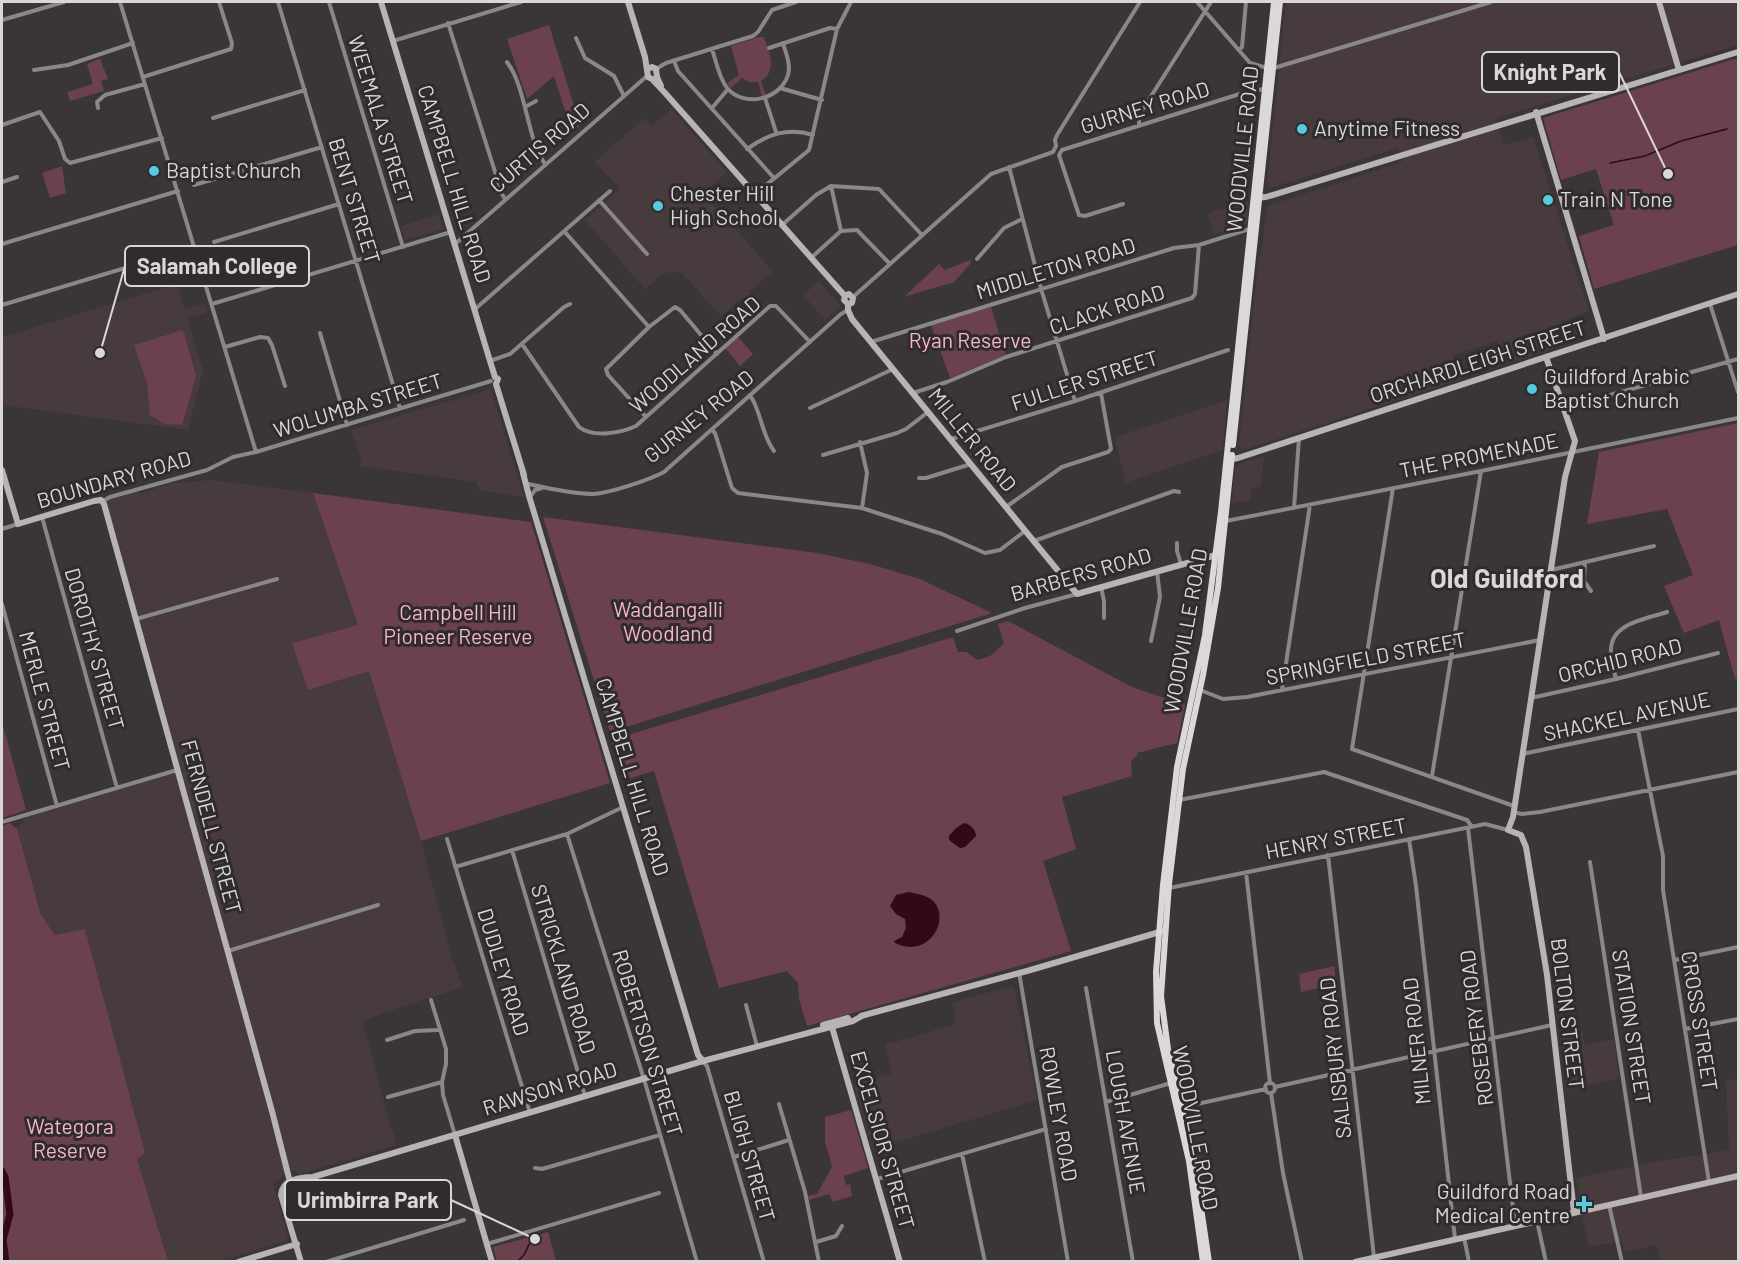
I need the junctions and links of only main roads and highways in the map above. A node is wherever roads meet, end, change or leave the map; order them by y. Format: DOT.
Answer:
graph roads {
  1 [pos="1274,2"];
  2 [pos="1281,2"];
  3 [pos="1270,68"];
  4 [pos="1258,198"];
  5 [pos="1229,460"];
  6 [pos="1197,694"];
  7 [pos="1192,714"];
  8 [pos="1163,931"];
  9 [pos="1203,1262"];
  10 [pos="1209,1262"];
  1 -- 3 [label="main road, WOODVILLE ROAD"];
  2 -- 3 [label="main road, WOODVILLE ROAD"];
  3 -- 4 [label="main road, WOODVILLE ROAD"];
  4 -- 5 [label="main road, WOODVILLE ROAD"];
  4 -- 5 [label="main road, WOODVILLE ROAD"];
  5 -- 6 [label="main road, WOODVILLE ROAD"];
  5 -- 6 [label="main road, WOODVILLE ROAD"];
  6 -- 7 [label="main road, WOODVILLE ROAD"];
  7 -- 8 [label="main road, WOODVILLE ROAD"];
  7 -- 8 [label="main road, WOODVILLE ROAD"];
  8 -- 9 [label="main road, WOODVILLE ROAD"];
  8 -- 10 [label="main road, WOODVILLE ROAD"];
}
